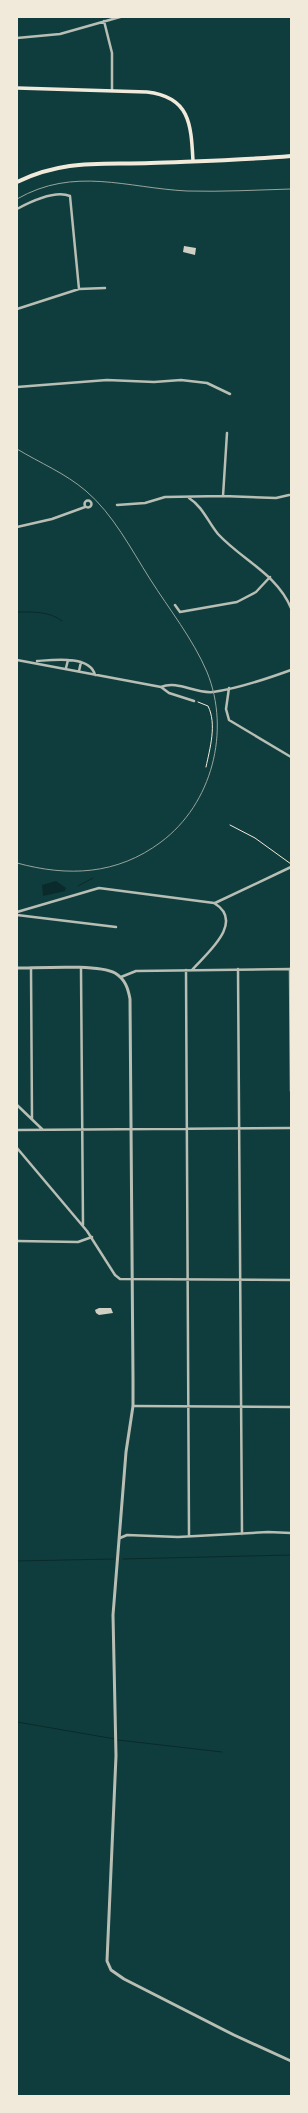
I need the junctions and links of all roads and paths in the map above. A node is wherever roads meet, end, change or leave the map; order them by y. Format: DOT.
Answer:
graph roads {
  1 [pos="120,17"];
  2 [pos="104,21"];
  3 [pos="17,38"];
  4 [pos="17,88"];
  5 [pos="112,90"];
  6 [pos="291,156"];
  7 [pos="193,161"];
  8 [pos="17,182"];
  9 [pos="17,209"];
  10 [pos="105,288"];
  11 [pos="78,289"];
  12 [pos="17,309"];
  13 [pos="17,387"];
  14 [pos="230,394"];
  15 [pos="227,434"];
  16 [pos="289,495"];
  17 [pos="223,496"];
  18 [pos="189,498"];
  19 [pos="117,505"];
  20 [pos="85,506"];
  21 [pos="17,527"];
  22 [pos="270,577"];
  23 [pos="175,605"];
  24 [pos="291,608"];
  25 [pos="17,660"];
  26 [pos="68,660"];
  27 [pos="32,661"];
  28 [pos="81,662"];
  29 [pos="66,668"];
  30 [pos="291,670"];
  31 [pos="79,671"];
  32 [pos="95,675"];
  33 [pos="161,687"];
  34 [pos="229,688"];
  35 [pos="194,701"];
  36 [pos="291,757"];
  37 [pos="206,767"];
  38 [pos="230,825"];
  39 [pos="291,866"];
  40 [pos="214,903"];
  41 [pos="17,913"];
  42 [pos="116,927"];
  43 [pos="17,968"];
  44 [pos="31,968"];
  45 [pos="81,969"];
  46 [pos="290,969"];
  47 [pos="186,970"];
  48 [pos="192,970"];
  49 [pos="238,970"];
  50 [pos="121,978"];
  51 [pos="291,1091"];
  52 [pos="17,1105"];
  53 [pos="32,1119"];
  54 [pos="239,1128"];
  55 [pos="291,1128"];
  56 [pos="42,1129"];
  57 [pos="83,1129"];
  58 [pos="131,1129"];
  59 [pos="187,1129"];
  60 [pos="17,1130"];
  61 [pos="17,1148"];
  62 [pos="83,1226"];
  63 [pos="92,1237"];
  64 [pos="17,1241"];
  65 [pos="132,1280"];
  66 [pos="189,1280"];
  67 [pos="240,1280"];
  68 [pos="291,1280"];
  69 [pos="133,1406"];
  70 [pos="189,1407"];
  71 [pos="241,1407"];
  72 [pos="291,1407"];
  73 [pos="291,1533"];
  74 [pos="242,1534"];
  75 [pos="189,1535"];
  76 [pos="120,1538"];
  77 [pos="291,2061"];
  1 -- 2 [label="street"];
  2 -- 3 [label="street"];
  2 -- 5 [label="street"];
  4 -- 5 [label="main road"];
  5 -- 7 [label="main road"];
  6 -- 7 [label="main road"];
  7 -- 8 [label="main road"];
  9 -- 11 [label="street"];
  10 -- 11 [label="street"];
  11 -- 12 [label="street"];
  13 -- 14 [label="street"];
  15 -- 17 [label="street"];
  16 -- 17 [label="street"];
  17 -- 18 [label="street"];
  18 -- 19 [label="street"];
  18 -- 22 [label="street"];
  20 -- 21 [label="street"];
  22 -- 23 [label="street"];
  22 -- 24 [label="street"];
  25 -- 27 [label="street"];
  26 -- 27 [label="street"];
  26 -- 28 [label="street"];
  26 -- 29 [label="street"];
  27 -- 29 [label="street"];
  28 -- 31 [label="street"];
  28 -- 32 [label="street"];
  29 -- 31 [label="street"];
  30 -- 34 [label="street"];
  31 -- 32 [label="street"];
  32 -- 33 [label="street"];
  33 -- 34 [label="street"];
  33 -- 35 [label="street"];
  34 -- 36 [label="street"];
  35 -- 37 [label="path"];
  38 -- 39 [label="path"];
  39 -- 40 [label="street"];
  40 -- 41 [label="street"];
  40 -- 48 [label="street"];
  41 -- 42 [label="street"];
  43 -- 44 [label="street"];
  44 -- 45 [label="street"];
  44 -- 53 [label="street"];
  45 -- 50 [label="street"];
  45 -- 57 [label="street"];
  46 -- 49 [label="street"];
  46 -- 51 [label="street"];
  47 -- 48 [label="street"];
  47 -- 50 [label="street"];
  47 -- 59 [label="street"];
  48 -- 49 [label="street"];
  49 -- 54 [label="street"];
  50 -- 58 [label="street"];
  52 -- 53 [label="street"];
  53 -- 56 [label="street"];
  54 -- 55 [label="street"];
  54 -- 59 [label="street"];
  54 -- 67 [label="street"];
  56 -- 57 [label="street"];
  56 -- 60 [label="street"];
  57 -- 58 [label="street"];
  57 -- 62 [label="street"];
  58 -- 59 [label="street"];
  58 -- 65 [label="street"];
  59 -- 66 [label="street"];
  61 -- 62 [label="street"];
  62 -- 63 [label="street"];
  63 -- 64 [label="street"];
  63 -- 65 [label="street"];
  65 -- 66 [label="street"];
  65 -- 69 [label="street"];
  66 -- 67 [label="street"];
  66 -- 70 [label="street"];
  67 -- 68 [label="street"];
  67 -- 71 [label="street"];
  69 -- 70 [label="street"];
  69 -- 76 [label="street"];
  70 -- 71 [label="street"];
  70 -- 75 [label="street"];
  71 -- 72 [label="street"];
  71 -- 74 [label="street"];
  73 -- 74 [label="street"];
  74 -- 75 [label="street"];
  75 -- 76 [label="street"];
  76 -- 77 [label="street"];
}
